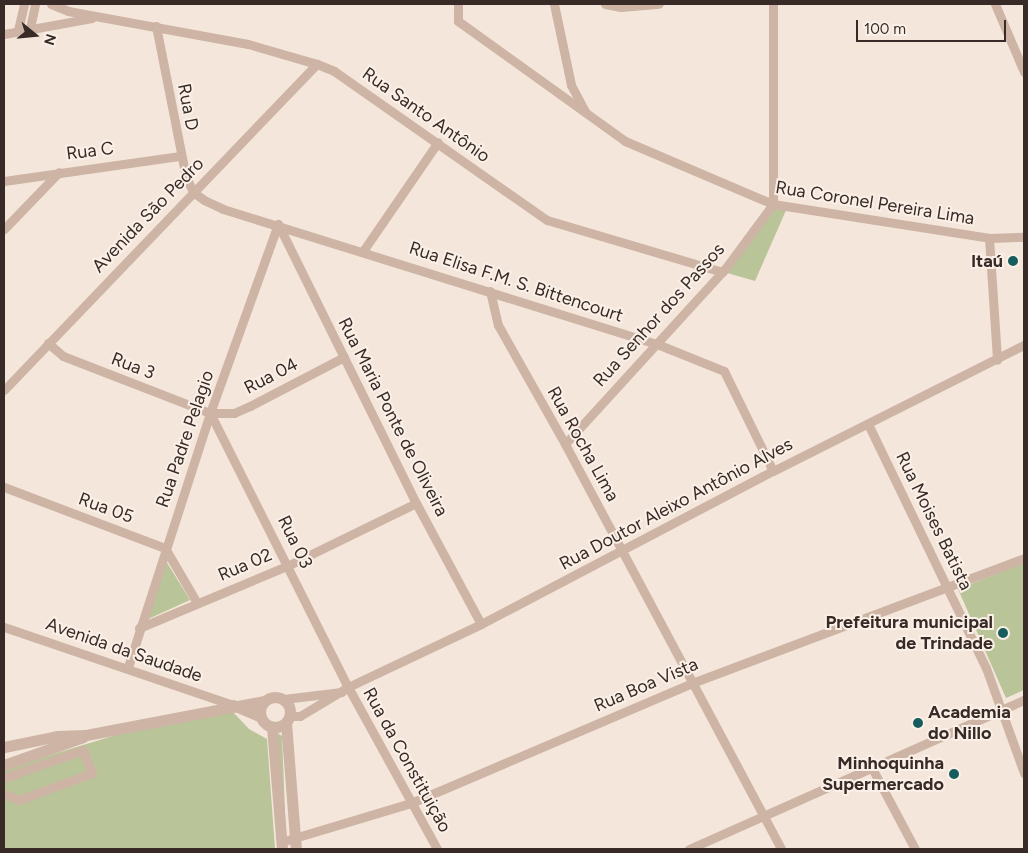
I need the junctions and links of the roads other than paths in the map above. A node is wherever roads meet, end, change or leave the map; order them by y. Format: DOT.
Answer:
graph roads {
  1 [pos="24,4"];
  2 [pos="35,4"];
  3 [pos="51,4"];
  4 [pos="458,4"];
  5 [pos="554,4"];
  6 [pos="605,4"];
  7 [pos="659,4"];
  8 [pos="773,4"];
  9 [pos="995,4"];
  10 [pos="100,17"];
  11 [pos="156,26"];
  12 [pos="30,28"];
  13 [pos="18,30"];
  14 [pos="4,34"];
  15 [pos="317,64"];
  16 [pos="1024,72"];
  17 [pos="586,113"];
  18 [pos="438,142"];
  19 [pos="180,156"];
  20 [pos="59,172"];
  21 [pos="4,181"];
  22 [pos="193,192"];
  23 [pos="773,204"];
  24 [pos="278,224"];
  25 [pos="4,230"];
  26 [pos="1024,237"];
  27 [pos="989,238"];
  28 [pos="363,251"];
  29 [pos="722,272"];
  30 [pos="490,291"];
  31 [pos="48,343"];
  32 [pos="657,344"];
  33 [pos="1024,345"];
  34 [pos="344,357"];
  35 [pos="997,360"];
  36 [pos="4,390"];
  37 [pos="210,413"];
  38 [pos="868,424"];
  39 [pos="565,444"];
  40 [pos="773,471"];
  41 [pos="4,487"];
  42 [pos="416,503"];
  43 [pos="165,548"];
  44 [pos="622,550"];
  45 [pos="1024,558"];
  46 [pos="288,565"];
  47 [pos="949,587"];
  48 [pos="197,604"];
  49 [pos="481,624"];
  50 [pos="4,627"];
  51 [pos="139,628"];
  52 [pos="128,667"];
  53 [pos="692,683"];
  54 [pos="345,689"];
  55 [pos="284,700"];
  56 [pos="1024,700"];
  57 [pos="264,701"];
  58 [pos="233,705"];
  59 [pos="1003,709"];
  60 [pos="261,718"];
  61 [pos="287,720"];
  62 [pos="272,727"];
  63 [pos="86,735"];
  64 [pos="4,747"];
  65 [pos="4,765"];
  66 [pos="873,770"];
  67 [pos="1024,773"];
  68 [pos="4,778"];
  69 [pos="4,794"];
  70 [pos="411,803"];
  71 [pos="764,816"];
  72 [pos="296,844"];
  73 [pos="281,846"];
  74 [pos="437,849"];
  75 [pos="689,849"];
  76 [pos="781,849"];
  77 [pos="914,849"];
  1 -- 13 [label="street"];
  2 -- 12 [label="street"];
  3 -- 10 [label="street, Rua Santo Antônio"];
  4 -- 17 [label="street"];
  5 -- 17 [label="street, Rua Coronel Pereira Lima"];
  6 -- 7 [label="street"];
  8 -- 23 [label="street"];
  9 -- 16 [label="street"];
  10 -- 11 [label="street, Rua Santo Antônio"];
  10 -- 12 [label="street, Rua Santo Antônio"];
  11 -- 15 [label="street, Rua Santo Antônio"];
  11 -- 19 [label="street, Rua D"];
  12 -- 13 [label="street, Rua Santo Antônio"];
  13 -- 14 [label="street, Rua Santo Antônio"];
  15 -- 18 [label="street, Rua Santo Antônio"];
  15 -- 22 [label="street, Avenida São Pedro"];
  17 -- 23 [label="street, Rua Coronel Pereira Lima"];
  18 -- 28 [label="street"];
  18 -- 29 [label="street, Rua Santo Antônio"];
  19 -- 20 [label="street, Rua C"];
  19 -- 22 [label="street, Rua D"];
  20 -- 21 [label="street, Rua C"];
  20 -- 25 [label="street"];
  22 -- 24 [label="street, Rua Elisa F.M. S. Bittencourt"];
  22 -- 31 [label="street, Avenida São Pedro"];
  23 -- 27 [label="street, Rua Coronel Pereira Lima"];
  23 -- 29 [label="street, Rua Senhor dos Passos"];
  24 -- 28 [label="street, Rua Elisa F.M. S. Bittencourt"];
  24 -- 34 [label="street, Rua Maria Ponte de Oliveira"];
  24 -- 37 [label="street, Rua Padre Pelagio"];
  26 -- 27 [label="street, Rua Coronel Pereira Lima"];
  27 -- 35 [label="street"];
  28 -- 30 [label="street, Rua Elisa F.M. S. Bittencourt"];
  29 -- 32 [label="street, Rua Senhor dos Passos"];
  30 -- 32 [label="street, Rua Elisa F.M. S. Bittencourt"];
  30 -- 39 [label="street, Rua Rocha Lima"];
  31 -- 36 [label="street, Avenida São Pedro"];
  31 -- 37 [label="street, Rua 3"];
  32 -- 39 [label="street, Rua Senhor dos Passos"];
  32 -- 40 [label="street, Rua Elisa F.M. S. Bittencourt"];
  33 -- 35 [label="street, Rua Doutor Aleixo Antônio Alves"];
  34 -- 37 [label="street, Rua 04"];
  34 -- 42 [label="street, Rua Maria Ponte de Oliveira"];
  35 -- 38 [label="street, Rua Doutor Aleixo Antônio Alves"];
  37 -- 43 [label="street, Rua Padre Pelagio"];
  37 -- 46 [label="street, Rua 03"];
  38 -- 40 [label="street, Rua Doutor Aleixo Antônio Alves"];
  38 -- 47 [label="street, Rua Moises Batista"];
  39 -- 44 [label="street, Rua Rocha Lima"];
  40 -- 44 [label="street, Rua Doutor Aleixo Antônio Alves"];
  41 -- 43 [label="street, Rua 05"];
  42 -- 46 [label="street, Rua 02"];
  42 -- 49 [label="street, Rua Maria Ponte de Oliveira"];
  43 -- 48 [label="street"];
  43 -- 51 [label="street, Rua Padre Pelagio"];
  44 -- 49 [label="street, Rua Doutor Aleixo Antônio Alves"];
  44 -- 53 [label="street, Rua Rocha Lima"];
  45 -- 47 [label="street, Rua Boa Vista"];
  46 -- 48 [label="street, Rua 02"];
  46 -- 54 [label="street, Rua 03"];
  47 -- 53 [label="street, Rua Boa Vista"];
  47 -- 59 [label="street, Rua Moises Batista"];
  48 -- 51 [label="street, Rua 02"];
  49 -- 54 [label="street, Rua Doutor Aleixo Antônio Alves"];
  50 -- 52 [label="street, Avenida da Saudade"];
  51 -- 52 [label="street, Rua Padre Pelagio"];
  52 -- 58 [label="street, Avenida da Saudade"];
  53 -- 70 [label="street, Rua Boa Vista"];
  53 -- 71 [label="street, Rua Rocha Lima"];
  54 -- 55 [label="street, Rua Doutor Aleixo Antônio Alves"];
  54 -- 61 [label="street, Rua Doutor Aleixo Antônio Alves"];
  54 -- 70 [label="street, Rua da Constituição"];
  55 -- 57 [label="street"];
  55 -- 61 [label="street"];
  56 -- 59 [label="street"];
  57 -- 58 [label="street"];
  57 -- 60 [label="street"];
  58 -- 60 [label="street"];
  58 -- 63 [label="street"];
  59 -- 66 [label="street"];
  59 -- 67 [label="street, Rua Moises Batista"];
  60 -- 62 [label="street"];
  61 -- 62 [label="street"];
  61 -- 72 [label="street"];
  62 -- 73 [label="street"];
  63 -- 64 [label="street"];
  63 -- 65 [label="street"];
  66 -- 71 [label="street"];
  66 -- 77 [label="street"];
  68 -- 69 [label="street"];
  70 -- 72 [label="street, Rua Boa Vista"];
  70 -- 74 [label="street, Rua da Constituição"];
  71 -- 75 [label="street"];
  71 -- 76 [label="street, Rua Rocha Lima"];
  72 -- 73 [label="street, Rua Boa Vista"];
}
